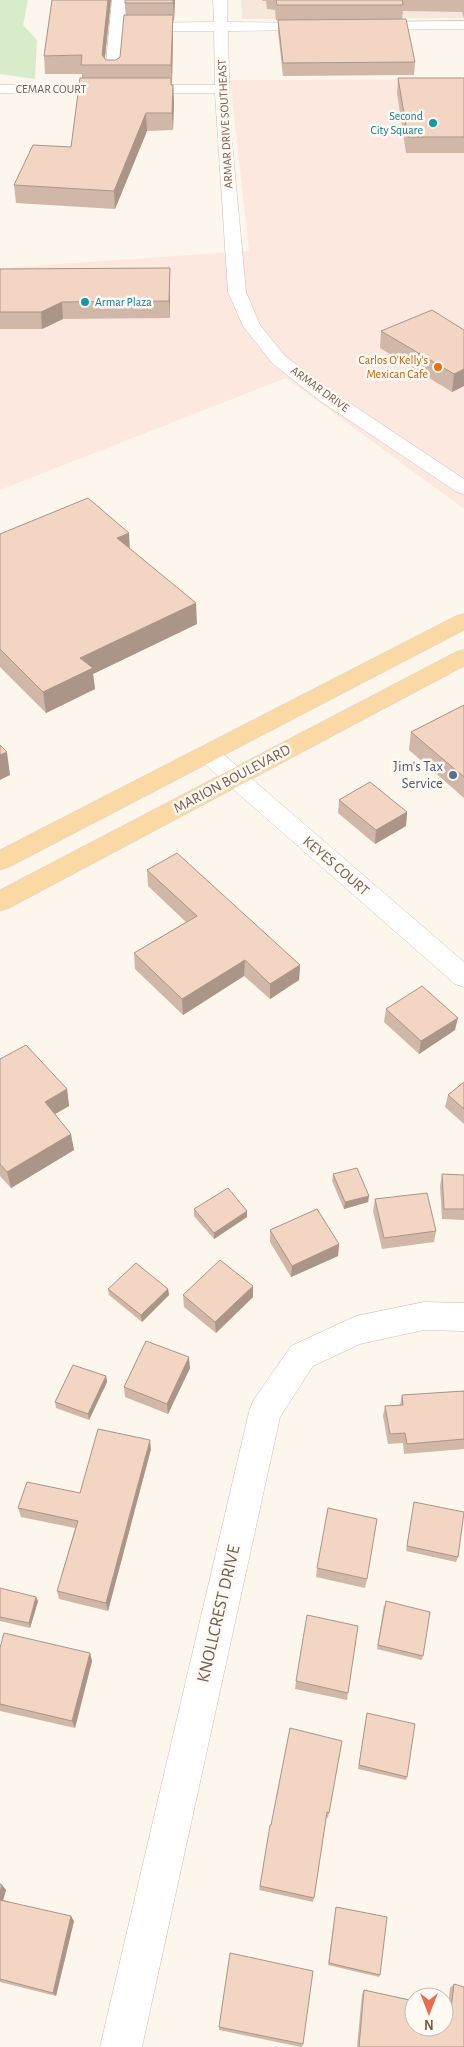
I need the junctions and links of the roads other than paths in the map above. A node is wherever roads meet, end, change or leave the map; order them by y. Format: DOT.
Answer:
graph roads {
  1 [pos="119,0"];
  2 [pos="220,0"];
  3 [pos="464,25"];
  4 [pos="327,26"];
  5 [pos="354,26"];
  6 [pos="117,27"];
  7 [pos="220,27"];
  8 [pos="112,74"];
  9 [pos="0,89"];
  10 [pos="222,89"];
  11 [pos="233,248"];
  12 [pos="464,488"];
  13 [pos="464,621"];
  14 [pos="464,657"];
  15 [pos="208,754"];
  16 [pos="233,778"];
  17 [pos="0,861"];
  18 [pos="0,900"];
  19 [pos="464,978"];
  20 [pos="464,1317"];
  21 [pos="121,2047"];
  1 -- 6 [label="street"];
  2 -- 7 [label="street, ARMAR DRIVE SOUTHEAST"];
  3 -- 5 [label="street"];
  4 -- 7 [label="street"];
  6 -- 7 [label="street"];
  6 -- 8 [label="street"];
  7 -- 10 [label="street, ARMAR DRIVE SOUTHEAST"];
  9 -- 10 [label="street, CEMAR COURT"];
  10 -- 11 [label="street, ARMAR DRIVE SOUTHEAST"];
  11 -- 12 [label="street, ARMAR DRIVE"];
  13 -- 15 [label="main road"];
  14 -- 16 [label="main road, MARION BOULEVARD"];
  15 -- 16 [label="street, KEYES COURT"];
  15 -- 17 [label="main road"];
  16 -- 18 [label="main road, MARION BOULEVARD"];
  16 -- 19 [label="street, KEYES COURT"];
  20 -- 21 [label="street, KNOLLCREST DRIVE"];
}
